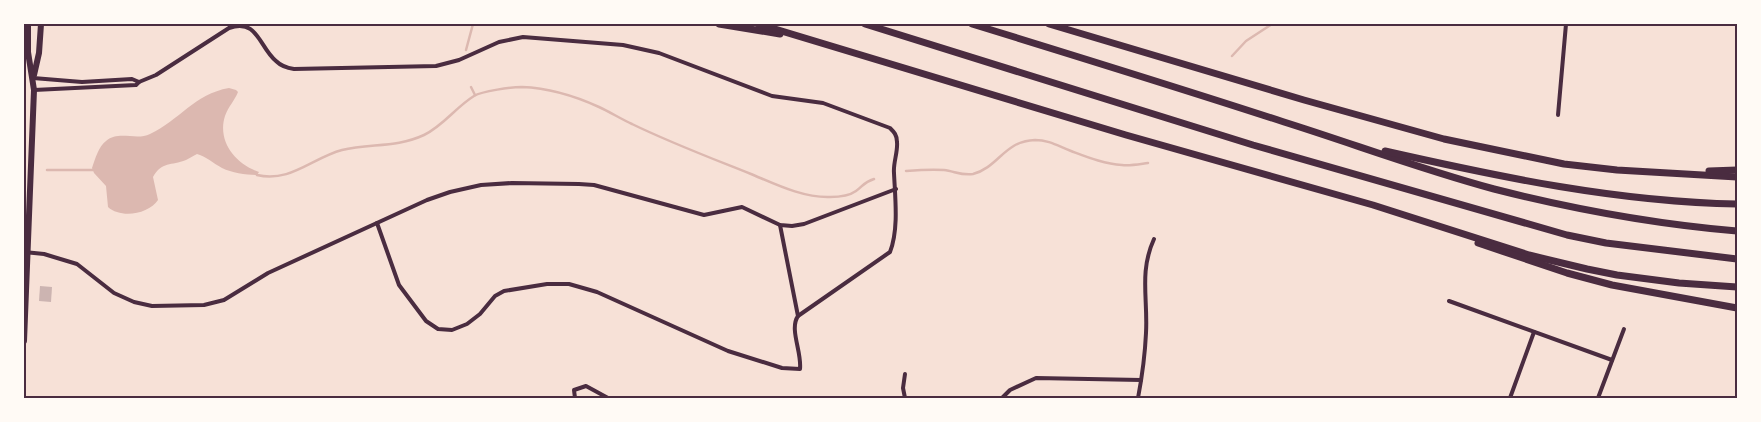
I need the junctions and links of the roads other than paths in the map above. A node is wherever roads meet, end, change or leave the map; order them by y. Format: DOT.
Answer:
graph roads {
  1 [pos="28,24"];
  2 [pos="40,24"];
  3 [pos="719,24"];
  4 [pos="758,24"];
  5 [pos="865,24"];
  6 [pos="972,24"];
  7 [pos="1049,24"];
  8 [pos="1566,24"];
  9 [pos="815,40"];
  10 [pos="33,78"];
  11 [pos="82,82"];
  12 [pos="138,82"];
  13 [pos="82,88"];
  14 [pos="34,90"];
  15 [pos="1558,115"];
  16 [pos="1346,142"];
  17 [pos="1737,170"];
  18 [pos="1671,173"];
  19 [pos="1737,177"];
  20 [pos="896,189"];
  21 [pos="1737,204"];
  22 [pos="1418,218"];
  23 [pos="377,223"];
  24 [pos="780,225"];
  25 [pos="1737,231"];
  26 [pos="1154,239"];
  27 [pos="26,252"];
  28 [pos="1737,259"];
  29 [pos="1737,287"];
  30 [pos="1449,301"];
  31 [pos="1737,308"];
  32 [pos="798,316"];
  33 [pos="1624,330"];
  34 [pos="1534,332"];
  35 [pos="24,341"];
  36 [pos="1612,360"];
  37 [pos="905,374"];
  38 [pos="1140,380"];
  39 [pos="576,398"];
  40 [pos="608,398"];
  41 [pos="905,398"];
  42 [pos="1002,398"];
  43 [pos="1138,398"];
  44 [pos="1510,398"];
  45 [pos="1598,398"];
  1 -- 10 [label="main road"];
  2 -- 10 [label="main road"];
  3 -- 9 [label="highway"];
  4 -- 9 [label="highway"];
  5 -- 28 [label="highway"];
  6 -- 16 [label="highway"];
  7 -- 18 [label="highway"];
  8 -- 15 [label="street"];
  9 -- 22 [label="highway"];
  10 -- 11 [label="street"];
  10 -- 14 [label="main road"];
  11 -- 12 [label="street"];
  11 -- 13 [label="street"];
  12 -- 13 [label="street"];
  12 -- 20 [label="street"];
  13 -- 14 [label="street"];
  14 -- 27 [label="main road"];
  16 -- 21 [label="highway"];
  16 -- 25 [label="highway"];
  17 -- 18 [label="highway"];
  18 -- 19 [label="highway"];
  20 -- 24 [label="street"];
  20 -- 32 [label="street"];
  22 -- 29 [label="highway"];
  22 -- 31 [label="highway"];
  23 -- 24 [label="street"];
  23 -- 27 [label="street"];
  23 -- 32 [label="street"];
  24 -- 32 [label="street"];
  26 -- 38 [label="street"];
  27 -- 35 [label="main road"];
  30 -- 34 [label="street"];
  33 -- 36 [label="street"];
  34 -- 36 [label="street"];
  34 -- 44 [label="street"];
  36 -- 45 [label="street"];
  37 -- 41 [label="street"];
  38 -- 42 [label="street"];
  38 -- 43 [label="street"];
  39 -- 40 [label="street"];
}
